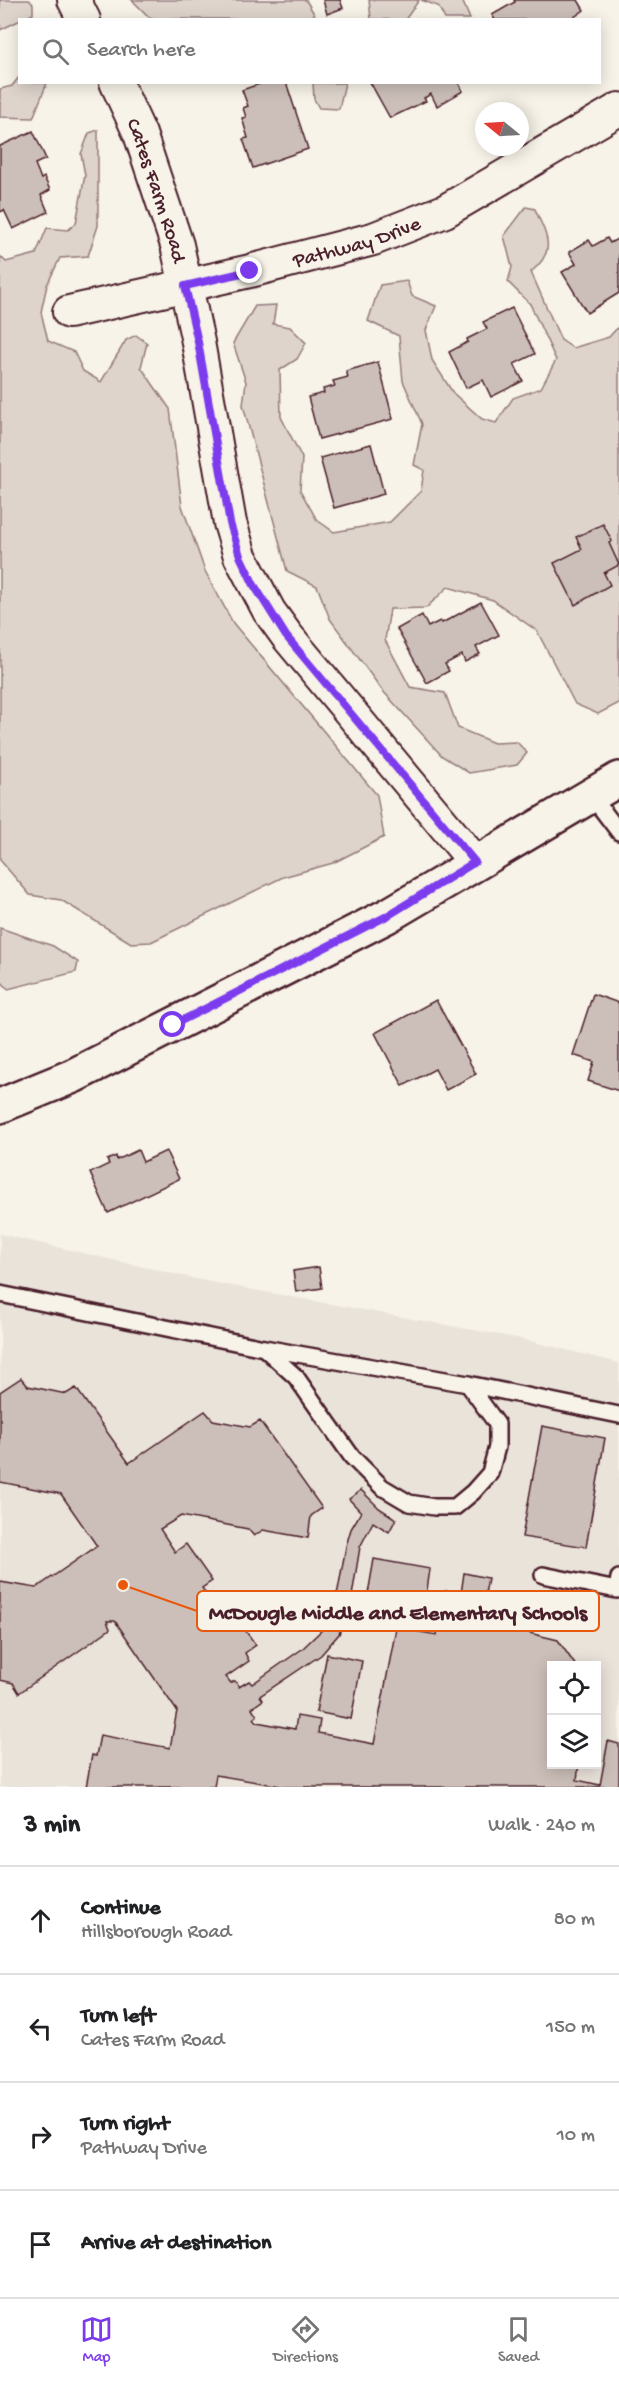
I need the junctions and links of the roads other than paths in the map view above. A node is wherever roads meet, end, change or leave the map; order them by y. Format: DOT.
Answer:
graph roads {
  1 [pos="74,0"];
  2 [pos="83,18"];
  3 [pos="117,84"];
  4 [pos="619,109"];
  5 [pos="185,286"];
  6 [pos="69,312"];
  7 [pos="619,779"];
  8 [pos="591,795"];
  9 [pos="619,832"];
  10 [pos="475,862"];
  11 [pos="0,1106"];
  12 [pos="0,1294"];
  13 [pos="264,1348"];
  14 [pos="468,1384"];
  15 [pos="619,1415"];
  16 [pos="543,1575"];
  17 [pos="619,1578"];
  1 -- 2 [label="street"];
  3 -- 5 [label="street, Cates Farm Road"];
  4 -- 5 [label="street, Pathway Drive"];
  5 -- 6 [label="street, Pathway Drive"];
  5 -- 10 [label="street, Cates Farm Road"];
  7 -- 8 [label="main road"];
  8 -- 9 [label="lane"];
  8 -- 10 [label="main road"];
  10 -- 11 [label="main road"];
  12 -- 13 [label="lane"];
  13 -- 14 [label="lane"];
  13 -- 14 [label="lane"];
  14 -- 15 [label="lane"];
  16 -- 17 [label="lane"];
}
